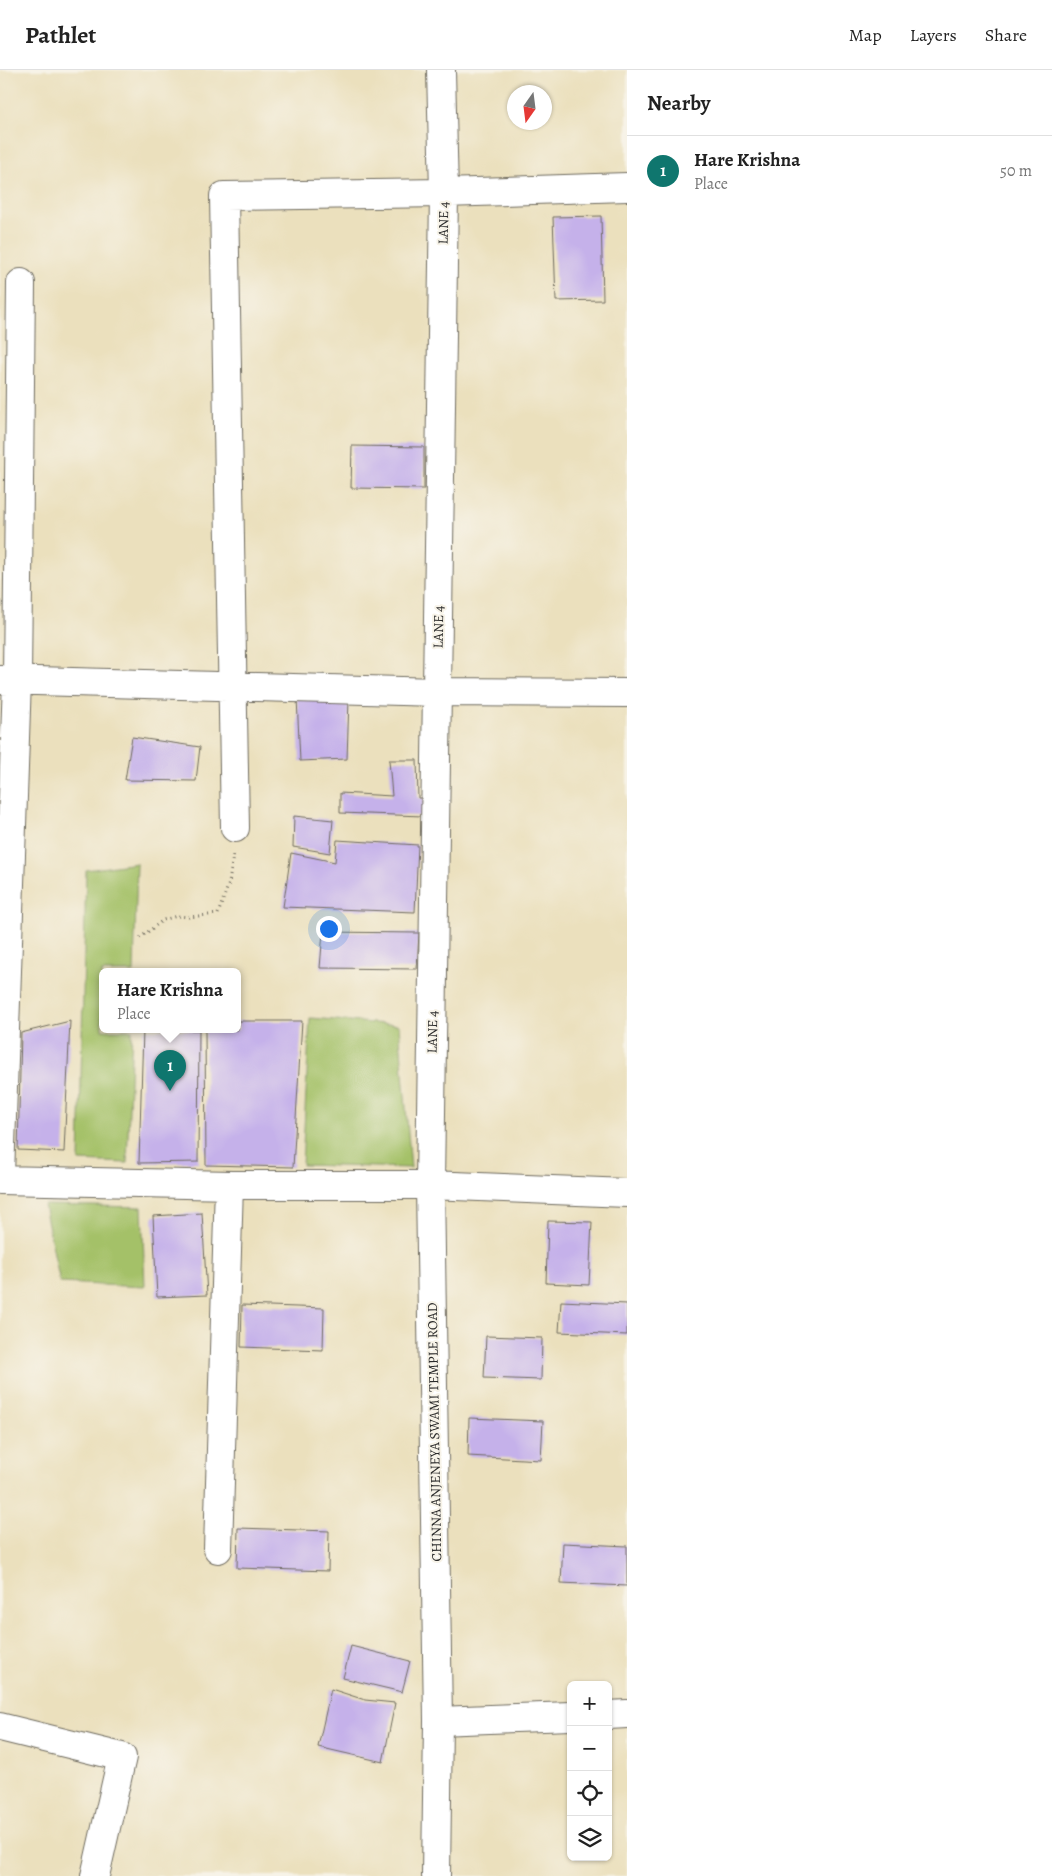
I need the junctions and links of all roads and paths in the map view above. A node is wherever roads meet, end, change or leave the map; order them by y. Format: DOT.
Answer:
graph roads {
  1 [pos="441,70"];
  2 [pos="627,187"];
  3 [pos="444,193"];
  4 [pos="21,283"];
  5 [pos="9,680"];
  6 [pos="233,685"];
  7 [pos="437,692"];
  8 [pos="627,693"];
  9 [pos="234,837"];
  10 [pos="140,938"];
  11 [pos="0,1175"];
  12 [pos="0,1180"];
  13 [pos="232,1185"];
  14 [pos="430,1185"];
  15 [pos="627,1193"];
  16 [pos="218,1549"];
  17 [pos="627,1714"];
  18 [pos="612,1715"];
  19 [pos="567,1716"];
  20 [pos="438,1721"];
  21 [pos="0,1727"];
  22 [pos="95,1876"];
  23 [pos="436,1876"];
  1 -- 3 [label="street, LANE 4"];
  2 -- 3 [label="street"];
  3 -- 6 [label="street"];
  3 -- 7 [label="street, LANE 4"];
  4 -- 5 [label="street"];
  5 -- 6 [label="street"];
  5 -- 11 [label="street"];
  6 -- 7 [label="street"];
  6 -- 9 [label="street"];
  7 -- 8 [label="street"];
  7 -- 14 [label="street, LANE 4"];
  9 -- 10 [label="path"];
  12 -- 13 [label="street"];
  13 -- 14 [label="street"];
  13 -- 16 [label="street"];
  14 -- 15 [label="street"];
  14 -- 20 [label="street, CHINNA ANJENEYA SWAMI TEMPLE ROAD"];
  17 -- 18 [label="street"];
  19 -- 20 [label="street"];
  20 -- 23 [label="street, CHINNA ANJENEYA SWAMI TEMPLE ROAD"];
  21 -- 22 [label="street"];
}
